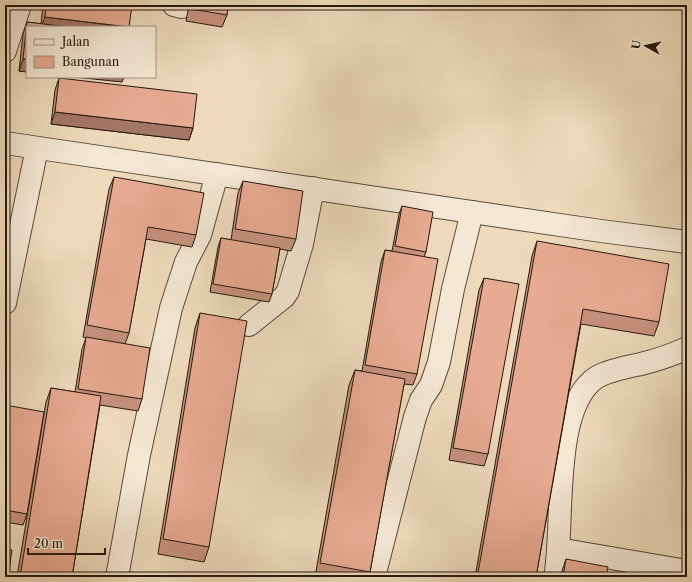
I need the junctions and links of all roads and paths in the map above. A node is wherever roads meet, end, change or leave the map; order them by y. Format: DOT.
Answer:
graph roads {
  1 [pos="20,5"];
  2 [pos="5,50"];
  3 [pos="5,143"];
  4 [pos="37,148"];
  5 [pos="218,174"];
  6 [pos="313,188"];
  7 [pos="472,212"];
  8 [pos="687,242"];
  9 [pos="5,303"];
  10 [pos="249,325"];
  11 [pos="687,348"];
  12 [pos="558,549"];
  13 [pos="687,571"];
  14 [pos="118,577"];
  15 [pos="374,577"];
  16 [pos="555,577"];
  1 -- 2 [label="street"];
  3 -- 4 [label="street"];
  4 -- 5 [label="street"];
  4 -- 9 [label="street"];
  5 -- 6 [label="street"];
  5 -- 14 [label="street"];
  6 -- 7 [label="street"];
  6 -- 10 [label="street"];
  7 -- 8 [label="street"];
  7 -- 15 [label="street"];
  11 -- 12 [label="street"];
  12 -- 13 [label="street"];
  12 -- 16 [label="street"];
}
